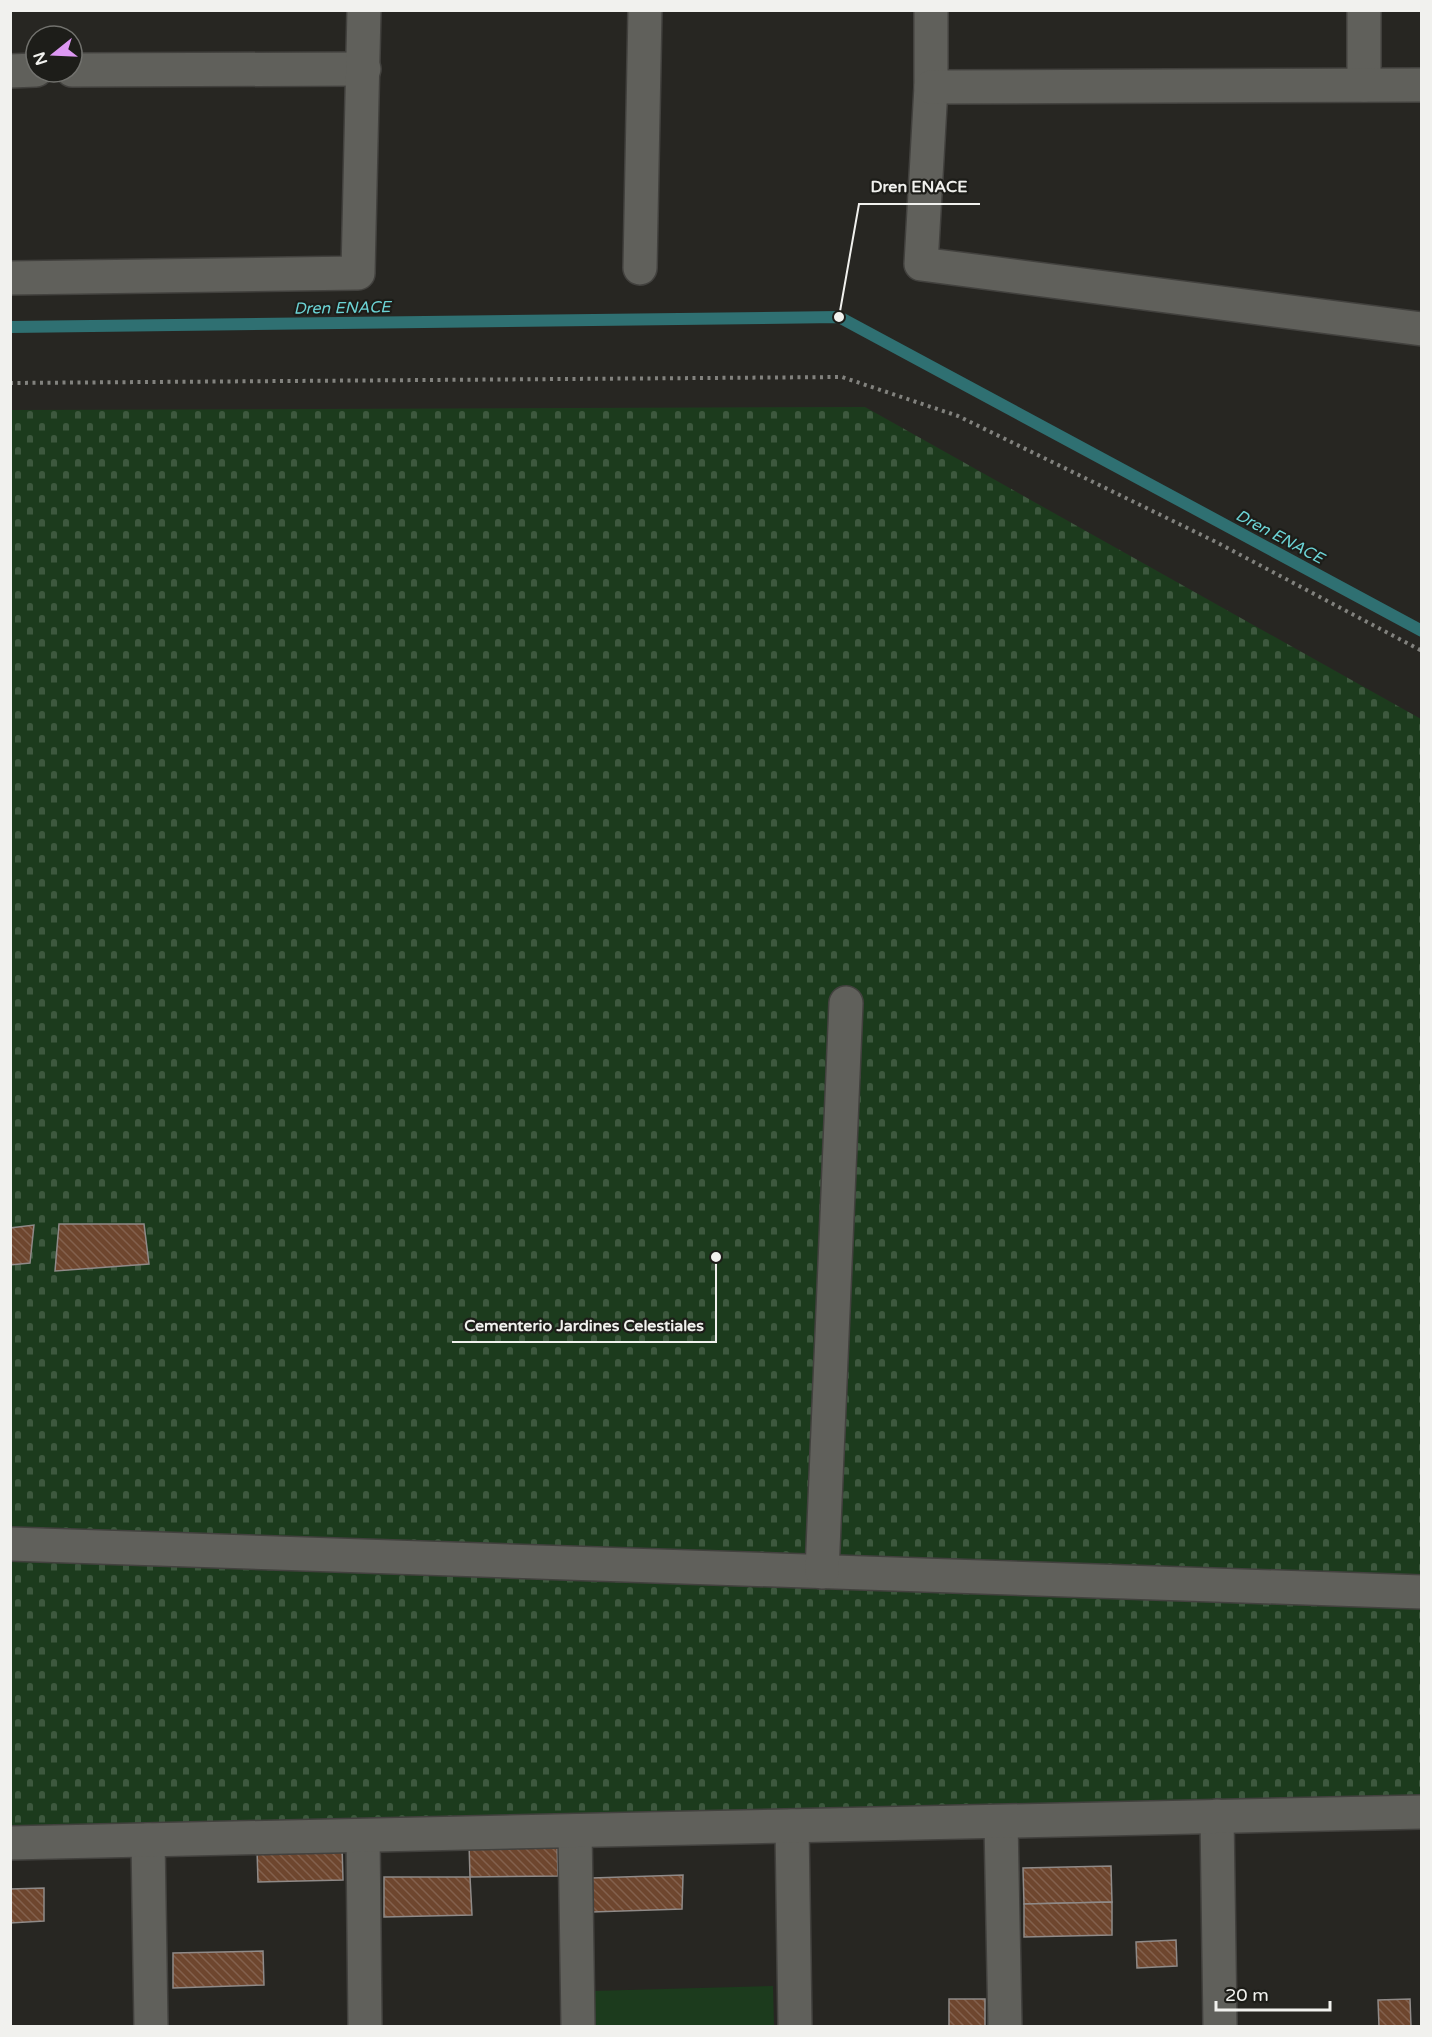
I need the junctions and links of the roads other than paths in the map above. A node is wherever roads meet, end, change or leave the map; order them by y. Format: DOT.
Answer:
graph roads {
  1 [pos="364,10"];
  2 [pos="645,10"];
  3 [pos="931,10"];
  4 [pos="1364,10"];
  5 [pos="364,69"];
  6 [pos="84,70"];
  7 [pos="1364,85"];
  8 [pos="1422,85"];
  9 [pos="931,87"];
  10 [pos="640,268"];
  11 [pos="10,278"];
  12 [pos="1422,328"];
  13 [pos="846,1003"];
  14 [pos="10,1544"];
  15 [pos="822,1572"];
  16 [pos="1422,1592"];
  17 [pos="1422,1812"];
  18 [pos="1217,1816"];
  19 [pos="1001,1822"];
  20 [pos="792,1826"];
  21 [pos="575,1831"];
  22 [pos="363,1836"];
  23 [pos="148,1840"];
  24 [pos="10,1843"];
  25 [pos="151,2026"];
  26 [pos="365,2026"];
  27 [pos="578,2026"];
  28 [pos="795,2026"];
  29 [pos="1005,2026"];
  30 [pos="1220,2026"];
  1 -- 5 [label="street"];
  2 -- 10 [label="street"];
  3 -- 9 [label="street"];
  4 -- 7 [label="street"];
  5 -- 6 [label="street"];
  5 -- 11 [label="street"];
  7 -- 8 [label="street"];
  7 -- 9 [label="street"];
  9 -- 12 [label="street"];
  13 -- 15 [label="street"];
  14 -- 15 [label="street"];
  15 -- 16 [label="street"];
  17 -- 18 [label="street"];
  18 -- 19 [label="street"];
  18 -- 30 [label="street"];
  19 -- 20 [label="street"];
  19 -- 29 [label="street"];
  20 -- 21 [label="street"];
  20 -- 28 [label="street"];
  21 -- 22 [label="street"];
  21 -- 27 [label="street"];
  22 -- 23 [label="street"];
  22 -- 26 [label="street"];
  23 -- 24 [label="street"];
  23 -- 25 [label="street"];
}
